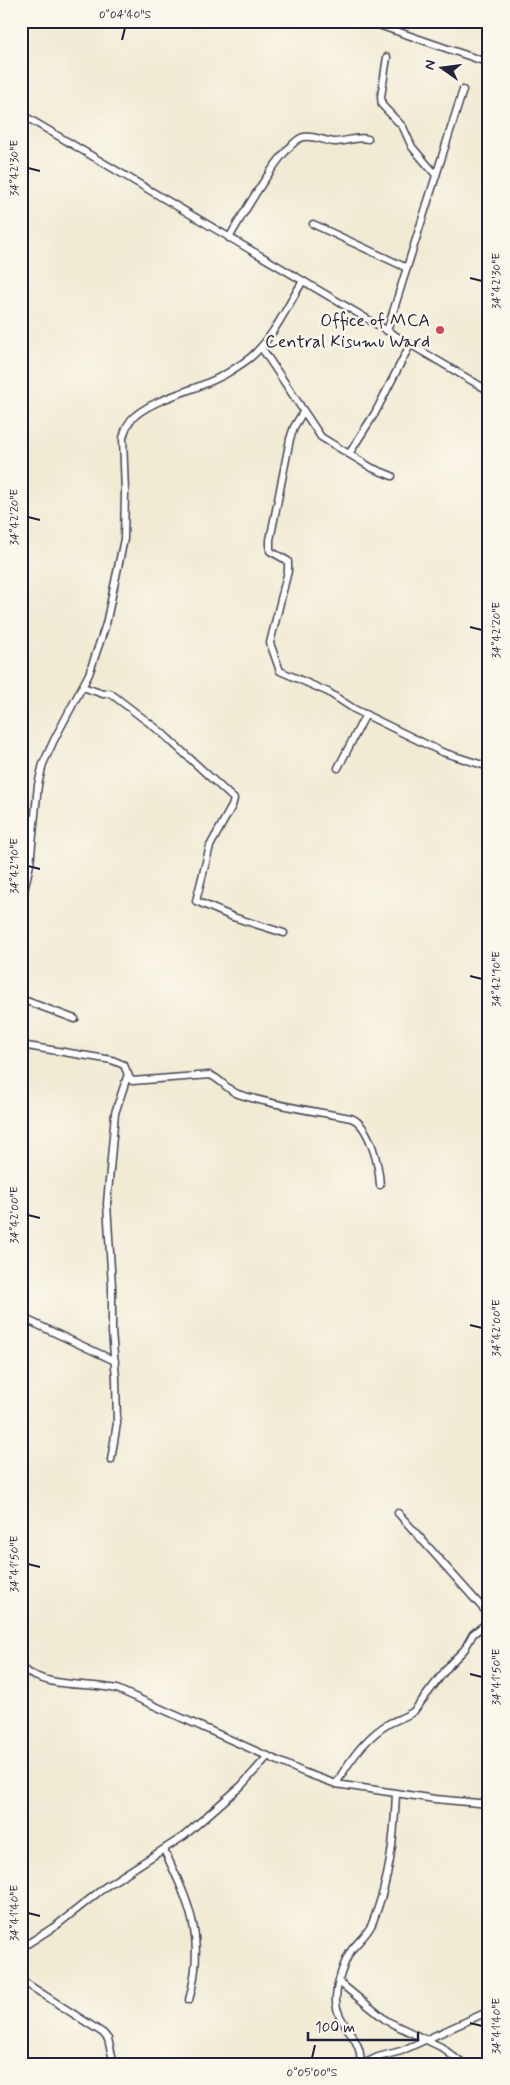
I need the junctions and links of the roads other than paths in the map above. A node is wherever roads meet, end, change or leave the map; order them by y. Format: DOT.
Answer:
graph roads {
  1 [pos="366,21"];
  2 [pos="387,57"];
  3 [pos="489,64"];
  4 [pos="463,90"];
  5 [pos="21,114"];
  6 [pos="368,139"];
  7 [pos="436,175"];
  8 [pos="313,224"];
  9 [pos="229,238"];
  10 [pos="407,268"];
  11 [pos="303,281"];
  12 [pos="387,331"];
  13 [pos="410,345"];
  14 [pos="261,347"];
  15 [pos="489,391"];
  16 [pos="303,412"];
  17 [pos="349,454"];
  18 [pos="392,476"];
  19 [pos="83,687"];
  20 [pos="366,714"];
  21 [pos="489,767"];
  22 [pos="338,768"];
  23 [pos="21,904"];
  24 [pos="284,932"];
  25 [pos="21,1000"];
  26 [pos="75,1019"];
  27 [pos="21,1045"];
  28 [pos="128,1074"];
  29 [pos="380,1184"];
  30 [pos="21,1317"];
  31 [pos="115,1361"];
  32 [pos="111,1460"];
  33 [pos="398,1513"];
  34 [pos="489,1615"];
  35 [pos="489,1621"];
  36 [pos="21,1668"];
  37 [pos="268,1756"];
  38 [pos="336,1784"];
  39 [pos="396,1794"];
  40 [pos="489,1804"];
  41 [pos="164,1850"];
  42 [pos="21,1948"];
  43 [pos="21,1980"];
  44 [pos="339,1982"];
  45 [pos="190,2000"];
  46 [pos="489,2011"];
  47 [pos="426,2039"];
  48 [pos="114,2064"];
  49 [pos="361,2064"];
  50 [pos="463,2064"];
  1 -- 3 [label="street"];
  2 -- 7 [label="street"];
  4 -- 7 [label="street"];
  5 -- 9 [label="street"];
  6 -- 9 [label="street"];
  7 -- 10 [label="street"];
  8 -- 10 [label="street"];
  9 -- 11 [label="street"];
  10 -- 12 [label="street"];
  11 -- 12 [label="street"];
  11 -- 14 [label="street"];
  12 -- 13 [label="street"];
  13 -- 15 [label="street"];
  13 -- 17 [label="street"];
  14 -- 16 [label="street"];
  14 -- 19 [label="street"];
  16 -- 17 [label="street"];
  16 -- 20 [label="street"];
  17 -- 18 [label="street"];
  19 -- 23 [label="street"];
  19 -- 24 [label="street"];
  20 -- 21 [label="street"];
  20 -- 22 [label="street"];
  25 -- 26 [label="street"];
  27 -- 28 [label="street"];
  28 -- 29 [label="street"];
  28 -- 31 [label="street"];
  30 -- 31 [label="street"];
  31 -- 32 [label="street"];
  33 -- 34 [label="street"];
  35 -- 38 [label="street"];
  36 -- 37 [label="street"];
  37 -- 38 [label="street"];
  37 -- 41 [label="street"];
  38 -- 39 [label="street"];
  39 -- 40 [label="street"];
  39 -- 44 [label="street"];
  41 -- 42 [label="street"];
  41 -- 45 [label="street"];
  43 -- 48 [label="street"];
  44 -- 47 [label="street"];
  44 -- 49 [label="street"];
  46 -- 47 [label="street"];
  47 -- 49 [label="street"];
  47 -- 50 [label="street"];
}
